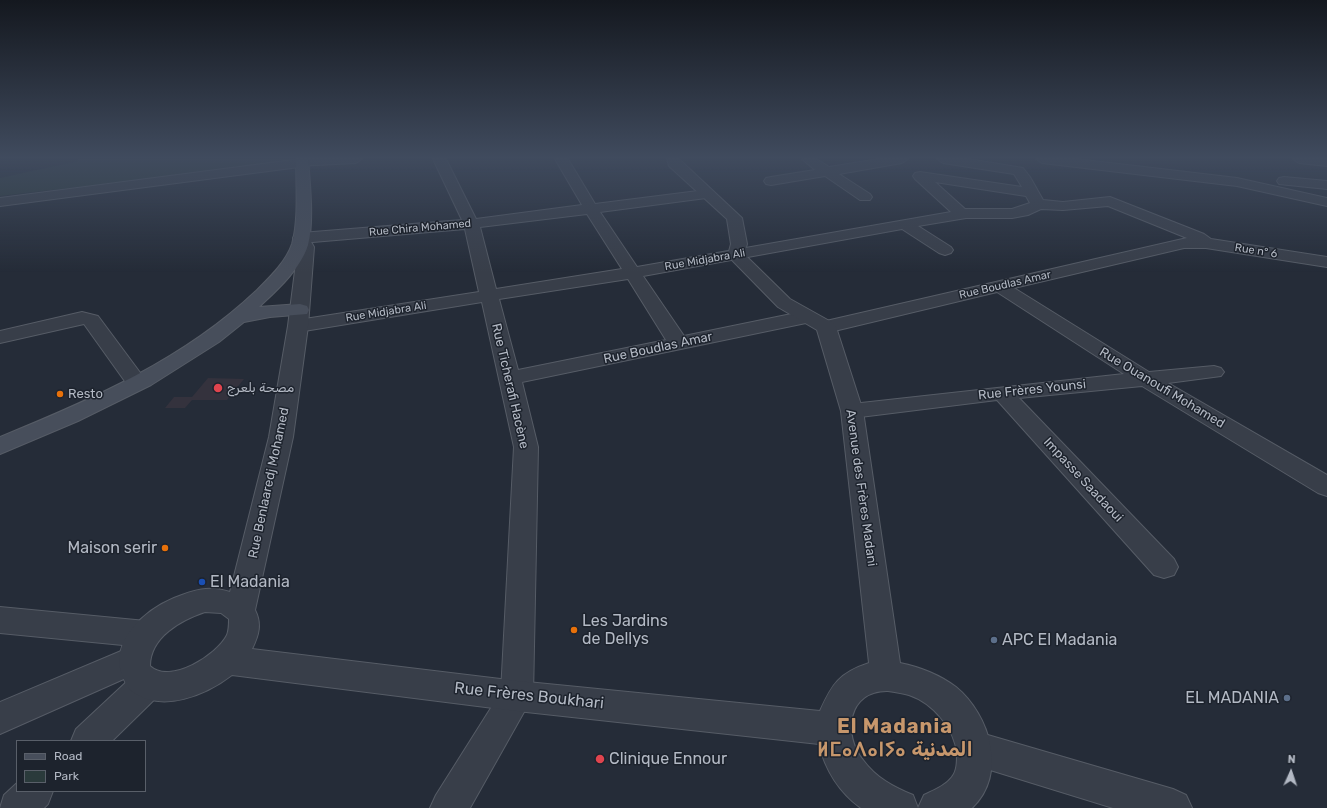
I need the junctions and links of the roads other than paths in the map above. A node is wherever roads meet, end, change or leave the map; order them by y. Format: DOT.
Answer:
graph roads {
  1 [pos="39,197"];
  2 [pos="302,197"];
  3 [pos="458,197"];
  4 [pos="584,197"];
  5 [pos="685,197"];
  6 [pos="709,197"];
  7 [pos="943,197"];
  8 [pos="1027,197"];
  9 [pos="1303,197"];
  10 [pos="1034,198"];
  11 [pos="0,202"];
  12 [pos="1327,202"];
  13 [pos="591,209"];
  14 [pos="962,214"];
  15 [pos="471,224"];
  16 [pos="904,224"];
  17 [pos="301,238"];
  18 [pos="1184,243"];
  19 [pos="1206,243"];
  20 [pos="945,250"];
  21 [pos="736,255"];
  22 [pos="1327,262"];
  23 [pos="632,273"];
  24 [pos="1000,286"];
  25 [pos="490,296"];
  26 [pos="239,317"];
  27 [pos="806,317"];
  28 [pos="299,318"];
  29 [pos="826,327"];
  30 [pos="0,337"];
  31 [pos="679,344"];
  32 [pos="1214,372"];
  33 [pos="510,378"];
  34 [pos="1144,378"];
  35 [pos="136,382"];
  36 [pos="1002,393"];
  37 [pos="852,411"];
  38 [pos="0,446"];
  39 [pos="1327,487"];
  40 [pos="1164,567"];
  41 [pos="240,610"];
  42 [pos="0,620"];
  43 [pos="143,659"];
  44 [pos="226,660"];
  45 [pos="886,675"];
  46 [pos="518,696"];
  47 [pos="0,718"];
  48 [pos="833,729"];
  49 [pos="89,740"];
  50 [pos="974,748"];
  51 [pos="34,792"];
  52 [pos="884,805"];
  53 [pos="17,808"];
  54 [pos="449,808"];
  55 [pos="937,808"];
  56 [pos="1173,808"];
  1 -- 11 [label="street"];
  2 -- 17 [label="main road"];
  3 -- 15 [label="street, Rue Ticherafi Hacène"];
  4 -- 13 [label="street"];
  5 -- 13 [label="street, Rue Chira Mohamed"];
  6 -- 21 [label="street"];
  7 -- 14 [label="street"];
  8 -- 10 [label="street"];
  9 -- 12 [label="street"];
  10 -- 14 [label="street, Rue Midjabra Ali"];
  10 -- 19 [label="street"];
  13 -- 15 [label="street, Rue Chira Mohamed"];
  13 -- 23 [label="street"];
  14 -- 16 [label="street, Rue Midjabra Ali"];
  15 -- 17 [label="street, Rue Chira Mohamed"];
  15 -- 25 [label="street, Rue Ticherafi Hacène"];
  16 -- 20 [label="street"];
  16 -- 21 [label="street, Rue Midjabra Ali"];
  17 -- 26 [label="main road"];
  17 -- 28 [label="street, Rue Benlaaredj Mohamed"];
  18 -- 19 [label="street, Rue n° 6"];
  18 -- 24 [label="street, Rue Boudlas Amar"];
  19 -- 22 [label="street, Rue n° 6"];
  21 -- 23 [label="street, Rue Midjabra Ali"];
  21 -- 27 [label="street"];
  23 -- 25 [label="street, Rue Midjabra Ali"];
  23 -- 31 [label="street"];
  24 -- 29 [label="street, Rue Boudlas Amar"];
  24 -- 34 [label="street, Rue Ouanoufi Mohamed"];
  25 -- 28 [label="street, Rue Midjabra Ali"];
  25 -- 33 [label="street, Rue Ticherafi Hacène"];
  26 -- 28 [label="main road"];
  26 -- 35 [label="main road"];
  27 -- 29 [label="street"];
  27 -- 31 [label="street, Rue Boudlas Amar"];
  28 -- 41 [label="street, Rue Benlaaredj Mohamed"];
  29 -- 37 [label="street, Avenue des Frères Madani"];
  30 -- 35 [label="street"];
  31 -- 33 [label="street, Rue Boudlas Amar"];
  32 -- 34 [label="street, Rue Frères Younsi"];
  33 -- 46 [label="street, Rue Ticherafi Hacène"];
  34 -- 36 [label="street, Rue Frères Younsi"];
  34 -- 39 [label="street, Rue Ouanoufi Mohamed"];
  35 -- 38 [label="main road"];
  36 -- 37 [label="street, Rue Frères Younsi"];
  36 -- 40 [label="street, Impasse Saadaoui"];
  37 -- 45 [label="street, Avenue des Frères Madani"];
  41 -- 43 [label="street"];
  41 -- 44 [label="street"];
  42 -- 43 [label="street"];
  43 -- 44 [label="street"];
  43 -- 47 [label="street"];
  43 -- 49 [label="street"];
  44 -- 46 [label="street, Rue Frères Boukhari"];
  45 -- 48 [label="street"];
  45 -- 50 [label="street"];
  46 -- 48 [label="street, Rue Frères Boukhari"];
  46 -- 54 [label="street"];
  48 -- 52 [label="street"];
  50 -- 55 [label="street"];
  50 -- 56 [label="street"];
  51 -- 53 [label="street"];
}
